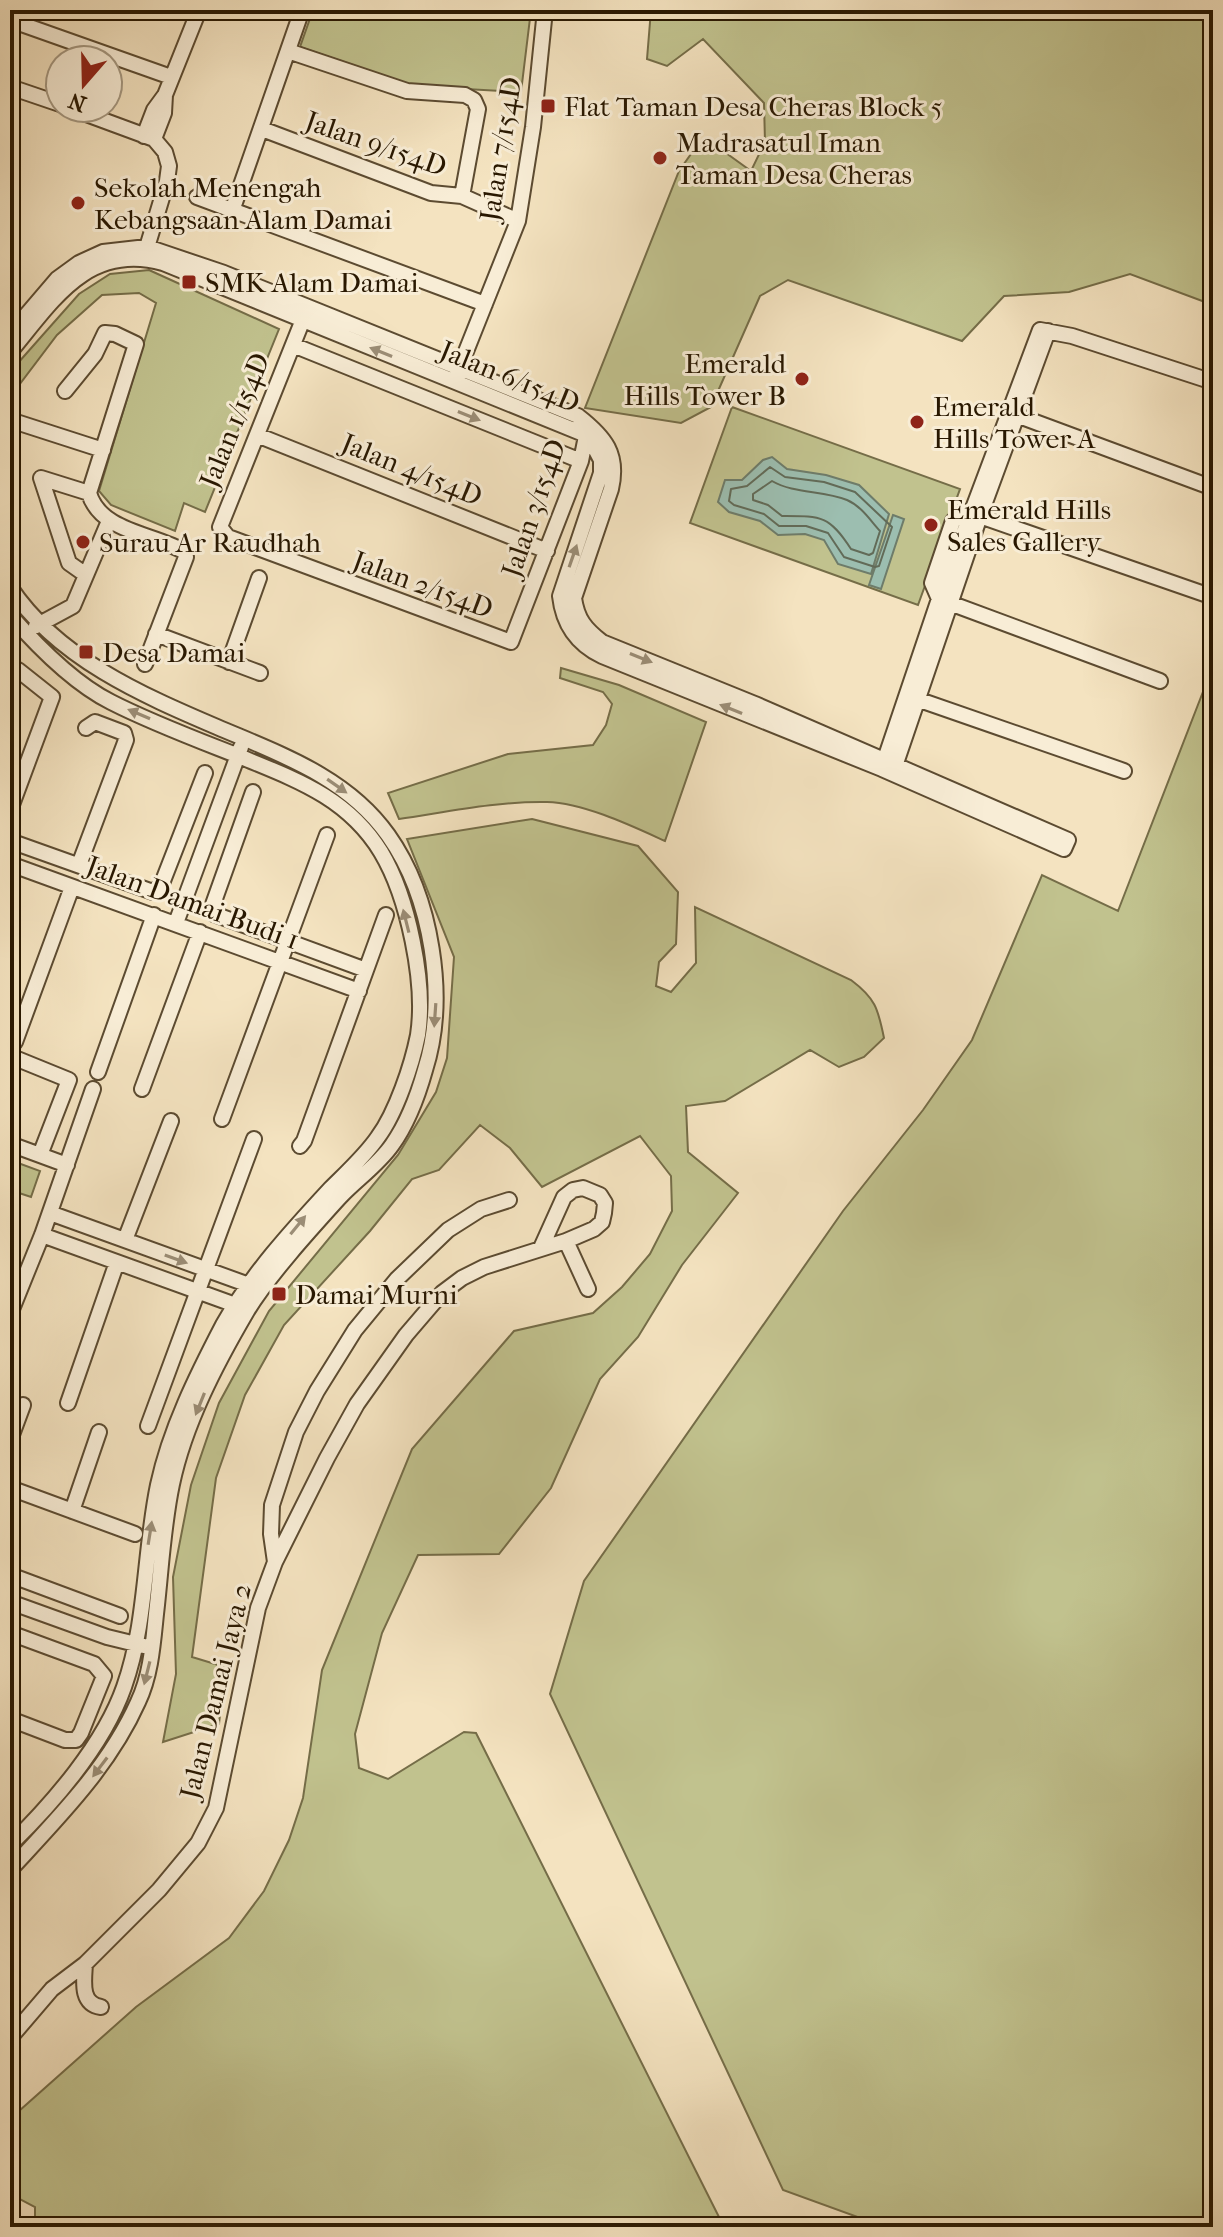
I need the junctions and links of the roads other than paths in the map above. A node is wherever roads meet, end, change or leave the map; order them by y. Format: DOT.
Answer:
graph roads {
  1 [pos="199,10"];
  2 [pos="302,10"];
  3 [pos="545,10"];
  4 [pos="10,20"];
  5 [pos="288,51"];
  6 [pos="171,77"];
  7 [pos="11,86"];
  8 [pos="44,98"];
  9 [pos="112,124"];
  10 [pos="262,129"];
  11 [pos="149,138"];
  12 [pos="462,196"];
  13 [pos="197,197"];
  14 [pos="232,211"];
  15 [pos="518,221"];
  16 [pos="144,247"];
  17 [pos="485,304"];
  18 [pos="306,314"];
  19 [pos="10,334"];
  20 [pos="293,345"];
  21 [pos="10,352"];
  22 [pos="459,368"];
  23 [pos="1213,382"];
  24 [pos="65,391"];
  25 [pos="1012,414"];
  26 [pos="578,416"];
  27 [pos="10,420"];
  28 [pos="257,435"];
  29 [pos="586,435"];
  30 [pos="103,450"];
  31 [pos="581,461"];
  32 [pos="1213,488"];
  33 [pos="89,493"];
  34 [pos="975,514"];
  35 [pos="109,521"];
  36 [pos="228,537"];
  37 [pos="547,551"];
  38 [pos="86,575"];
  39 [pos="259,578"];
  40 [pos="10,587"];
  41 [pos="1213,597"];
  42 [pos="944,601"];
  43 [pos="10,615"];
  44 [pos="45,620"];
  45 [pos="156,634"];
  46 [pos="28,635"];
  47 [pos="511,642"];
  48 [pos="229,662"];
  49 [pos="145,664"];
  50 [pos="18,670"];
  51 [pos="260,673"];
  52 [pos="1160,681"];
  53 [pos="912,698"];
  54 [pos="86,728"];
  55 [pos="245,739"];
  56 [pos="210,744"];
  57 [pos="237,756"];
  58 [pos="264,766"];
  59 [pos="889,767"];
  60 [pos="1124,771"];
  61 [pos="205,773"];
  62 [pos="229,778"];
  63 [pos="253,792"];
  64 [pos="10,810"];
  65 [pos="327,835"];
  66 [pos="10,841"];
  67 [pos="1066,844"];
  68 [pos="10,864"];
  69 [pos="79,865"];
  70 [pos="72,887"];
  71 [pos="154,915"];
  72 [pos="386,915"];
  73 [pos="176,923"];
  74 [pos="200,932"];
  75 [pos="288,941"];
  76 [pos="281,961"];
  77 [pos="366,970"];
  78 [pos="359,991"];
  79 [pos="13,1049"];
  80 [pos="408,1066"];
  81 [pos="425,1071"];
  82 [pos="98,1072"];
  83 [pos="93,1089"];
  84 [pos="142,1089"];
  85 [pos="222,1119"];
  86 [pos="171,1121"];
  87 [pos="254,1139"];
  88 [pos="10,1144"];
  89 [pos="300,1146"];
  90 [pos="40,1155"];
  91 [pos="67,1165"];
  92 [pos="509,1200"];
  93 [pos="50,1213"];
  94 [pos="99,1231"];
  95 [pos="42,1235"];
  96 [pos="125,1240"];
  97 [pos="566,1241"];
  98 [pos="541,1248"];
  99 [pos="102,1256"];
  100 [pos="117,1262"];
  101 [pos="206,1270"];
  102 [pos="15,1287"];
  103 [pos="588,1289"];
  104 [pos="253,1290"];
  105 [pos="199,1291"];
  106 [pos="242,1307"];
  107 [pos="10,1314"];
  108 [pos="68,1403"];
  109 [pos="23,1405"];
  110 [pos="148,1426"];
  111 [pos="99,1432"];
  112 [pos="10,1440"];
  113 [pos="10,1488"];
  114 [pos="72,1511"];
  115 [pos="135,1534"];
  116 [pos="275,1562"];
  117 [pos="10,1575"];
  118 [pos="10,1602"];
  119 [pos="120,1616"];
  120 [pos="10,1633"];
  121 [pos="135,1646"];
  122 [pos="153,1647"];
  123 [pos="10,1719"];
  124 [pos="10,1845"];
  125 [pos="10,1870"];
  126 [pos="85,1964"];
  127 [pos="101,2007"];
  128 [pos="10,2038"];
  1 -- 6 [label="street"];
  2 -- 5 [label="street"];
  3 -- 15 [label="street, Jalan 7/154D"];
  4 -- 6 [label="street"];
  5 -- 10 [label="street"];
  5 -- 12 [label="street"];
  6 -- 11 [label="street"];
  7 -- 8 [label="street"];
  9 -- 11 [label="street"];
  10 -- 12 [label="street, Jalan 9/154D"];
  10 -- 14 [label="street"];
  11 -- 16 [label="street"];
  12 -- 15 [label="street, Jalan 9/154D"];
  13 -- 14 [label="street"];
  14 -- 17 [label="street"];
  15 -- 17 [label="street, Jalan 7/154D"];
  16 -- 18 [label="street, Jalan 6/154D"];
  16 -- 18 [label="street, Jalan 6/154D"];
  16 -- 19 [label="street, Jalan 6/154D"];
  16 -- 21 [label="street, Jalan 6/154D"];
  17 -- 22 [label="street, Jalan 7/154D"];
  18 -- 20 [label="street, Jalan 1/154D"];
  22 -- 18 [label="street, Jalan 6/154D, one-way"];
  18 -- 22 [label="street, Jalan 6/154D"];
  20 -- 28 [label="street, Jalan 1/154D"];
  20 -- 31 [label="street, one-way"];
  22 -- 26 [label="street, Jalan 6/154D"];
  22 -- 29 [label="street, Jalan 6/154D"];
  23 -- 25 [label="street"];
  24 -- 30 [label="street"];
  25 -- 32 [label="street"];
  25 -- 34 [label="street"];
  26 -- 29 [label="street"];
  26 -- 59 [label="street, Jalan 6/154D, one-way"];
  27 -- 30 [label="street"];
  28 -- 36 [label="street, Jalan 1/154D"];
  28 -- 37 [label="street, Jalan 4/154D"];
  29 -- 31 [label="street, Jalan 3/154D"];
  59 -- 29 [label="street, Jalan 6/154D, one-way"];
  30 -- 33 [label="street"];
  31 -- 37 [label="street, Jalan 3/154D"];
  33 -- 35 [label="street"];
  33 -- 38 [label="street"];
  34 -- 41 [label="street"];
  34 -- 42 [label="street"];
  35 -- 38 [label="street"];
  35 -- 45 [label="street"];
  36 -- 47 [label="street, Jalan 2/154D"];
  37 -- 47 [label="street, Jalan 3/154D"];
  38 -- 44 [label="street"];
  39 -- 48 [label="street"];
  40 -- 44 [label="street"];
  42 -- 52 [label="street"];
  42 -- 53 [label="street"];
  43 -- 46 [label="street"];
  44 -- 46 [label="street"];
  44 -- 55 [label="street"];
  45 -- 48 [label="street"];
  45 -- 49 [label="street"];
  56 -- 46 [label="street, one-way"];
  48 -- 51 [label="street"];
  50 -- 64 [label="street"];
  53 -- 59 [label="street"];
  53 -- 60 [label="street"];
  54 -- 69 [label="street"];
  55 -- 57 [label="street"];
  55 -- 81 [label="street, one-way"];
  56 -- 57 [label="street"];
  56 -- 62 [label="street"];
  57 -- 58 [label="street"];
  57 -- 62 [label="street"];
  58 -- 62 [label="street"];
  80 -- 58 [label="street, one-way"];
  59 -- 67 [label="street, Jalan 6/154D"];
  61 -- 69 [label="street"];
  62 -- 73 [label="street"];
  63 -- 75 [label="street"];
  65 -- 75 [label="street"];
  66 -- 69 [label="street"];
  68 -- 70 [label="street, Jalan Damai Budi 1"];
  70 -- 71 [label="street, Jalan Damai Budi 1"];
  70 -- 79 [label="street"];
  71 -- 73 [label="street, Jalan Damai Budi 1"];
  71 -- 82 [label="street"];
  72 -- 77 [label="street"];
  73 -- 74 [label="street, Jalan Damai Budi 1"];
  74 -- 76 [label="street, Jalan Damai Budi 1"];
  74 -- 84 [label="street"];
  75 -- 76 [label="street"];
  75 -- 77 [label="street"];
  76 -- 78 [label="street, Jalan Damai Budi 1"];
  76 -- 85 [label="street"];
  77 -- 78 [label="street"];
  78 -- 89 [label="street"];
  79 -- 90 [label="street"];
  80 -- 81 [label="street"];
  104 -- 80 [label="street, one-way"];
  81 -- 104 [label="street"];
  83 -- 91 [label="street"];
  86 -- 96 [label="street"];
  87 -- 101 [label="street"];
  88 -- 90 [label="street"];
  90 -- 91 [label="street"];
  91 -- 93 [label="street"];
  92 -- 116 [label="street"];
  93 -- 94 [label="street"];
  93 -- 95 [label="street"];
  94 -- 96 [label="street"];
  94 -- 99 [label="street"];
  95 -- 99 [label="street"];
  95 -- 102 [label="street"];
  96 -- 101 [label="street, one-way"];
  97 -- 98 [label="street, Jalan Damai Jaya 2"];
  97 -- 98 [label="street, Jalan Damai Jaya 2"];
  97 -- 103 [label="street"];
  98 -- 116 [label="street, Jalan Damai Jaya 2"];
  99 -- 100 [label="street"];
  100 -- 105 [label="street"];
  100 -- 108 [label="street"];
  101 -- 104 [label="street"];
  101 -- 105 [label="street"];
  102 -- 107 [label="street"];
  104 -- 106 [label="street"];
  105 -- 106 [label="street"];
  105 -- 110 [label="street"];
  121 -- 106 [label="street, one-way"];
  106 -- 122 [label="street, one-way"];
  109 -- 112 [label="street"];
  111 -- 114 [label="street"];
  113 -- 114 [label="street"];
  114 -- 115 [label="street"];
  116 -- 126 [label="street, Jalan Damai Jaya 2"];
  117 -- 119 [label="street"];
  118 -- 121 [label="street"];
  120 -- 123 [label="street"];
  121 -- 122 [label="street"];
  121 -- 124 [label="street"];
  122 -- 125 [label="street, one-way"];
  126 -- 127 [label="street"];
  126 -- 128 [label="street, Jalan Damai Jaya 2"];
}
